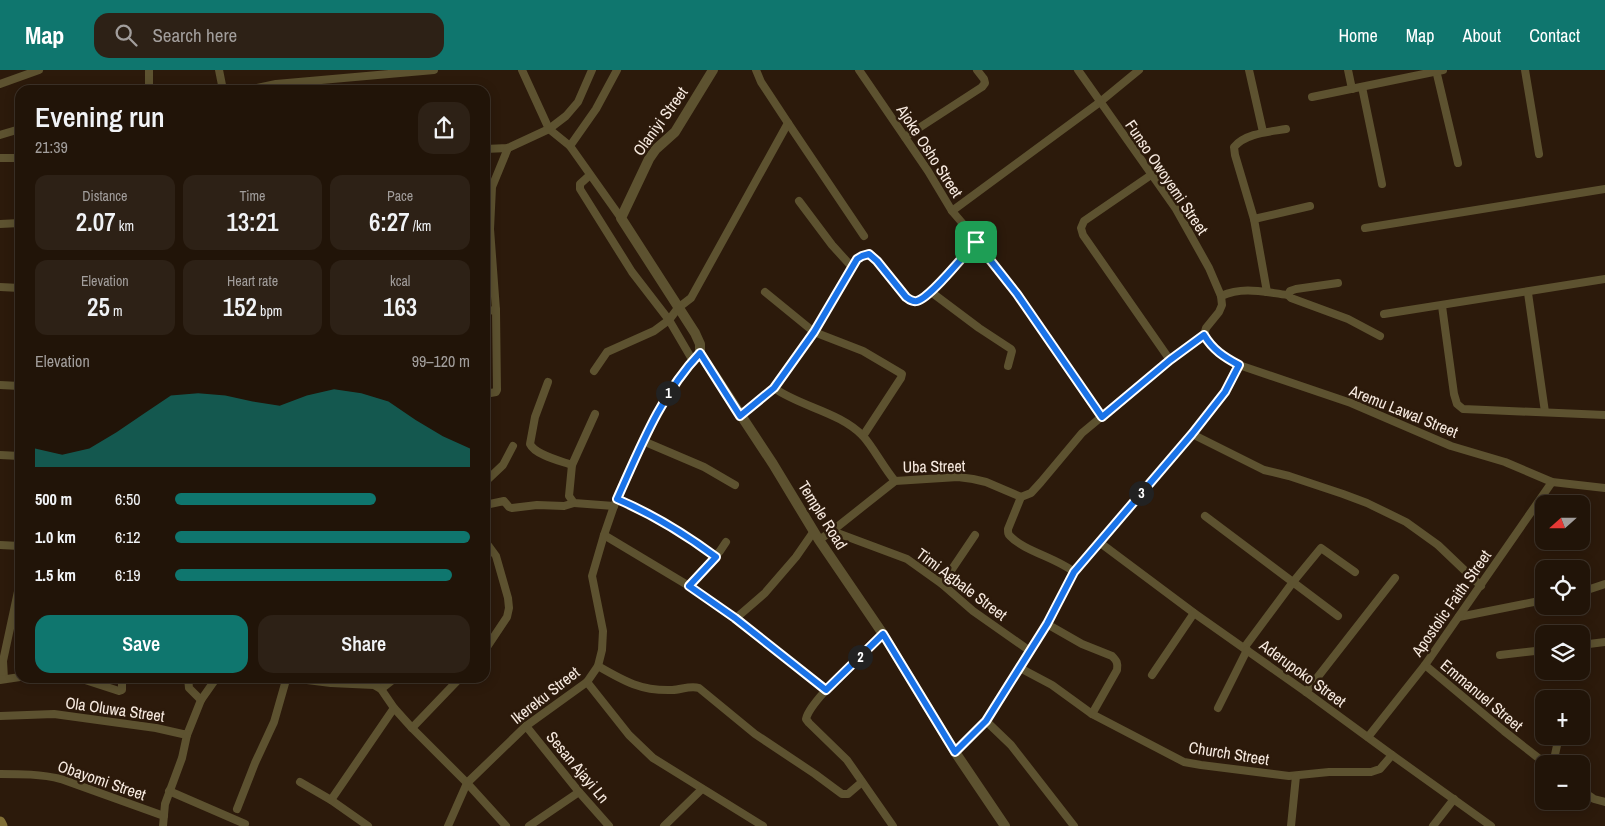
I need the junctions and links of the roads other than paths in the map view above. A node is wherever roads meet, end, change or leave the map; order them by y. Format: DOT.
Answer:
graph roads {
  1 [pos="39,70"];
  2 [pos="149,70"];
  3 [pos="219,70"];
  4 [pos="434,70"];
  5 [pos="522,70"];
  6 [pos="592,70"];
  7 [pos="617,70"];
  8 [pos="713,70"];
  9 [pos="756,70"];
  10 [pos="859,70"];
  11 [pos="977,70"];
  12 [pos="1078,70"];
  13 [pos="1139,70"];
  14 [pos="1249,70"];
  15 [pos="1348,70"];
  16 [pos="1438,70"];
  17 [pos="1526,70"];
  18 [pos="0,84"];
  19 [pos="149,85"];
  20 [pos="221,85"];
  21 [pos="271,85"];
  22 [pos="1362,87"];
  23 [pos="1352,89"];
  24 [pos="1312,98"];
  25 [pos="1100,102"];
  26 [pos="788,123"];
  27 [pos="1286,129"];
  28 [pos="15,130"];
  29 [pos="552,130"];
  30 [pos="1263,132"];
  31 [pos="0,135"];
  32 [pos="905,137"];
  33 [pos="569,145"];
  34 [pos="508,148"];
  35 [pos="490,149"];
  36 [pos="1539,154"];
  37 [pos="0,158"];
  38 [pos="15,158"];
  39 [pos="1458,163"];
  40 [pos="590,175"];
  41 [pos="1151,175"];
  42 [pos="1382,184"];
  43 [pos="1605,189"];
  44 [pos="799,201"];
  45 [pos="490,204"];
  46 [pos="1310,206"];
  47 [pos="952,211"];
  48 [pos="621,218"];
  49 [pos="1254,219"];
  50 [pos="0,224"];
  51 [pos="15,224"];
  52 [pos="1365,228"];
  53 [pos="864,236"];
  54 [pos="976,242"];
  55 [pos="490,256"];
  56 [pos="852,267"];
  57 [pos="1605,280"];
  58 [pos="1338,283"];
  59 [pos="0,288"];
  60 [pos="15,288"];
  61 [pos="766,292"];
  62 [pos="931,292"];
  63 [pos="1267,292"];
  64 [pos="1528,293"];
  65 [pos="1288,295"];
  66 [pos="1221,300"];
  67 [pos="1442,306"];
  68 [pos="678,308"];
  69 [pos="496,310"];
  70 [pos="490,311"];
  71 [pos="1384,314"];
  72 [pos="669,320"];
  73 [pos="814,332"];
  74 [pos="1204,335"];
  75 [pos="1380,336"];
  76 [pos="697,357"];
  77 [pos="1170,360"];
  78 [pos="1239,365"];
  79 [pos="1008,366"];
  80 [pos="594,371"];
  81 [pos="548,382"];
  82 [pos="0,385"];
  83 [pos="15,386"];
  84 [pos="774,388"];
  85 [pos="490,393"];
  86 [pos="1545,412"];
  87 [pos="595,414"];
  88 [pos="1605,414"];
  89 [pos="740,416"];
  90 [pos="1102,417"];
  91 [pos="1192,434"];
  92 [pos="863,436"];
  93 [pos="643,441"];
  94 [pos="513,446"];
  95 [pos="0,455"];
  96 [pos="15,456"];
  97 [pos="572,465"];
  98 [pos="490,477"];
  99 [pos="895,481"];
  100 [pos="1552,482"];
  101 [pos="735,486"];
  102 [pos="1605,488"];
  103 [pos="1021,497"];
  104 [pos="616,502"];
  105 [pos="574,503"];
  106 [pos="490,504"];
  107 [pos="1205,516"];
  108 [pos="814,531"];
  109 [pos="832,531"];
  110 [pos="604,535"];
  111 [pos="975,535"];
  112 [pos="820,540"];
  113 [pos="726,542"];
  114 [pos="1099,542"];
  115 [pos="0,545"];
  116 [pos="15,546"];
  117 [pos="490,548"];
  118 [pos="716,557"];
  119 [pos="1074,572"];
  120 [pos="1355,572"];
  121 [pos="1395,578"];
  122 [pos="1293,582"];
  123 [pos="942,584"];
  124 [pos="1605,584"];
  125 [pos="689,586"];
  126 [pos="1481,586"];
  127 [pos="1590,589"];
  128 [pos="1535,602"];
  129 [pos="15,605"];
  130 [pos="1194,613"];
  131 [pos="1338,616"];
  132 [pos="1459,617"];
  133 [pos="735,618"];
  134 [pos="1047,624"];
  135 [pos="883,634"];
  136 [pos="1605,642"];
  137 [pos="490,643"];
  138 [pos="1590,644"];
  139 [pos="1245,649"];
  140 [pos="1030,651"];
  141 [pos="1535,651"];
  142 [pos="1500,655"];
  143 [pos="1425,665"];
  144 [pos="598,666"];
  145 [pos="1020,668"];
  146 [pos="1152,675"];
  147 [pos="15,678"];
  148 [pos="2,679"];
  149 [pos="587,682"];
  150 [pos="94,683"];
  151 [pos="122,683"];
  152 [pos="188,683"];
  153 [pos="212,683"];
  154 [pos="285,683"];
  155 [pos="330,683"];
  156 [pos="360,683"];
  157 [pos="360,683"];
  158 [pos="389,683"];
  159 [pos="455,683"];
  160 [pos="381,689"];
  161 [pos="826,690"];
  162 [pos="1306,692"];
  163 [pos="201,700"];
  164 [pos="394,708"];
  165 [pos="1218,708"];
  166 [pos="1092,714"];
  167 [pos="0,716"];
  168 [pos="986,721"];
  169 [pos="526,726"];
  170 [pos="412,728"];
  171 [pos="188,735"];
  172 [pos="1368,738"];
  173 [pos="955,752"];
  174 [pos="1535,755"];
  175 [pos="1392,756"];
  176 [pos="0,774"];
  177 [pos="1296,776"];
  178 [pos="300,782"];
  179 [pos="862,782"];
  180 [pos="467,783"];
  181 [pos="702,789"];
  182 [pos="169,791"];
  183 [pos="579,792"];
  184 [pos="1590,796"];
  185 [pos="1454,799"];
  186 [pos="331,800"];
  187 [pos="1605,802"];
  188 [pos="237,809"];
  189 [pos="164,816"];
  190 [pos="0,822"];
  191 [pos="245,824"];
  192 [pos="362,824"];
  193 [pos="2,826"];
  194 [pos="163,826"];
  195 [pos="448,826"];
  196 [pos="506,826"];
  197 [pos="529,826"];
  198 [pos="609,826"];
  199 [pos="664,826"];
  200 [pos="763,826"];
  201 [pos="893,826"];
  202 [pos="1005,826"];
  203 [pos="1074,826"];
  204 [pos="1291,826"];
  205 [pos="1433,826"];
  206 [pos="1491,826"];
  1 -- 18 [label="street"];
  2 -- 19 [label="street"];
  3 -- 20 [label="street"];
  4 -- 21 [label="street"];
  5 -- 29 [label="street"];
  6 -- 29 [label="street"];
  7 -- 33 [label="street"];
  8 -- 48 [label="street, Olaniyi Street"];
  9 -- 26 [label="street"];
  10 -- 32 [label="street, Ajoke Osho Street"];
  11 -- 32 [label="street"];
  12 -- 25 [label="street, Funso Owoyemi Street"];
  13 -- 25 [label="street"];
  14 -- 30 [label="street"];
  15 -- 23 [label="street"];
  16 -- 22 [label="street"];
  16 -- 39 [label="street"];
  17 -- 36 [label="street"];
  22 -- 23 [label="street"];
  22 -- 42 [label="street"];
  23 -- 24 [label="street"];
  25 -- 41 [label="street, Funso Owoyemi Street"];
  25 -- 47 [label="street"];
  26 -- 53 [label="street"];
  26 -- 68 [label="street"];
  27 -- 30 [label="street"];
  28 -- 31 [label="street"];
  29 -- 33 [label="street"];
  29 -- 34 [label="street"];
  30 -- 49 [label="street"];
  32 -- 47 [label="street, Ajoke Osho Street"];
  33 -- 40 [label="street"];
  34 -- 35 [label="street"];
  34 -- 45 [label="street"];
  37 -- 38 [label="street"];
  40 -- 48 [label="street"];
  40 -- 72 [label="street"];
  41 -- 66 [label="street, Funso Owoyemi Street"];
  41 -- 77 [label="street"];
  43 -- 52 [label="street"];
  44 -- 56 [label="street"];
  46 -- 49 [label="street"];
  47 -- 54 [label="street, Ajoke Osho Street"];
  48 -- 68 [label="street, Temple Road"];
  49 -- 63 [label="street"];
  50 -- 51 [label="street"];
  54 -- 62 [label="street"];
  54 -- 90 [label="street, Ajoke Osho Street"];
  55 -- 69 [label="street"];
  56 -- 62 [label="street"];
  56 -- 73 [label="street"];
  57 -- 64 [label="street"];
  58 -- 65 [label="street"];
  59 -- 60 [label="street"];
  61 -- 73 [label="street"];
  62 -- 79 [label="street"];
  63 -- 65 [label="street"];
  63 -- 66 [label="street"];
  64 -- 67 [label="street"];
  64 -- 86 [label="street"];
  65 -- 75 [label="street"];
  66 -- 74 [label="street"];
  67 -- 71 [label="street"];
  67 -- 86 [label="street"];
  68 -- 72 [label="street"];
  68 -- 76 [label="street, Temple Road"];
  69 -- 70 [label="street"];
  69 -- 85 [label="street"];
  72 -- 76 [label="street"];
  72 -- 80 [label="street"];
  73 -- 84 [label="street"];
  73 -- 92 [label="street"];
  74 -- 77 [label="street"];
  74 -- 78 [label="street, Aremu Lawal Street"];
  76 -- 89 [label="street, Temple Road"];
  76 -- 93 [label="street, Ikereku Street"];
  77 -- 90 [label="street"];
  78 -- 91 [label="street"];
  78 -- 100 [label="street, Aremu Lawal Street"];
  81 -- 97 [label="street"];
  82 -- 83 [label="street"];
  84 -- 89 [label="street"];
  84 -- 92 [label="street"];
  86 -- 88 [label="street"];
  87 -- 97 [label="street"];
  89 -- 108 [label="street, Temple Road"];
  90 -- 103 [label="street"];
  91 -- 114 [label="street"];
  91 -- 126 [label="street"];
  92 -- 99 [label="street"];
  93 -- 101 [label="street"];
  93 -- 104 [label="street, Ikereku Street"];
  94 -- 98 [label="street"];
  95 -- 96 [label="street"];
  97 -- 105 [label="street"];
  99 -- 103 [label="street, Uba Street"];
  99 -- 109 [label="street, Uba Street"];
  100 -- 102 [label="street, Aremu Lawal Street"];
  100 -- 126 [label="street, Apostolic Faith Street"];
  103 -- 119 [label="street"];
  104 -- 105 [label="street"];
  104 -- 110 [label="street, Ikereku Street"];
  104 -- 118 [label="street"];
  105 -- 106 [label="street"];
  107 -- 122 [label="street"];
  108 -- 112 [label="street, Temple Road"];
  108 -- 133 [label="street"];
  109 -- 112 [label="street"];
  109 -- 123 [label="street, Timi Agbale Street"];
  110 -- 125 [label="street"];
  110 -- 144 [label="street, Ikereku Street"];
  111 -- 123 [label="street"];
  112 -- 135 [label="street, Temple Road"];
  113 -- 118 [label="street"];
  114 -- 119 [label="street"];
  114 -- 130 [label="street, Aderupoko Street"];
  115 -- 116 [label="street"];
  117 -- 137 [label="street"];
  118 -- 125 [label="street"];
  119 -- 134 [label="street"];
  120 -- 122 [label="street"];
  121 -- 162 [label="street"];
  122 -- 131 [label="street"];
  122 -- 139 [label="street"];
  123 -- 140 [label="street, Timi Agbale Street"];
  124 -- 127 [label="street"];
  125 -- 133 [label="street"];
  126 -- 132 [label="street, Apostolic Faith Street"];
  128 -- 132 [label="street"];
  129 -- 148 [label="street"];
  130 -- 139 [label="street, Aderupoko Street"];
  130 -- 146 [label="street"];
  132 -- 143 [label="street, Apostolic Faith Street"];
  133 -- 161 [label="street"];
  134 -- 140 [label="street"];
  134 -- 166 [label="street"];
  135 -- 161 [label="street"];
  135 -- 173 [label="street, Temple Road"];
  136 -- 138 [label="street"];
  139 -- 162 [label="street, Aderupoko Street"];
  139 -- 165 [label="street"];
  140 -- 145 [label="street"];
  141 -- 142 [label="street"];
  143 -- 172 [label="street, Apostolic Faith Street"];
  143 -- 174 [label="street, Emmanuel Street"];
  144 -- 149 [label="street, Ikereku Street"];
  144 -- 179 [label="street"];
  145 -- 166 [label="street, Church Street"];
  145 -- 168 [label="street"];
  147 -- 148 [label="street"];
  149 -- 169 [label="street, Ikereku Street"];
  149 -- 181 [label="street"];
  150 -- 151 [label="street"];
  152 -- 163 [label="street"];
  153 -- 163 [label="street"];
  154 -- 188 [label="street"];
  155 -- 156 [label="street"];
  157 -- 160 [label="street"];
  158 -- 160 [label="street"];
  159 -- 170 [label="street"];
  160 -- 164 [label="street"];
  161 -- 179 [label="street"];
  162 -- 172 [label="street, Aderupoko Street"];
  163 -- 171 [label="street"];
  164 -- 170 [label="street"];
  164 -- 186 [label="street"];
  166 -- 177 [label="street, Church Street"];
  167 -- 171 [label="street, Ola Oluwa Street"];
  168 -- 173 [label="street"];
  168 -- 203 [label="street"];
  169 -- 180 [label="street, Ikereku Street"];
  169 -- 183 [label="street, Sesan Ajayi Ln"];
  170 -- 180 [label="street"];
  171 -- 182 [label="street"];
  172 -- 175 [label="street, Aderupoko Street"];
  173 -- 202 [label="street, Temple Road"];
  175 -- 177 [label="street, Church Street"];
  175 -- 185 [label="street, Aderupoko Street"];
  176 -- 189 [label="street, Obayomi Street"];
  177 -- 204 [label="street"];
  178 -- 186 [label="street"];
  179 -- 201 [label="street"];
  180 -- 195 [label="street, Ikereku Street"];
  180 -- 196 [label="street"];
  181 -- 199 [label="street"];
  181 -- 200 [label="street"];
  182 -- 189 [label="street"];
  182 -- 191 [label="street"];
  183 -- 197 [label="street"];
  183 -- 198 [label="street, Sesan Ajayi Ln"];
  184 -- 187 [label="street"];
  185 -- 205 [label="street"];
  185 -- 206 [label="street, Aderupoko Street"];
  186 -- 192 [label="street"];
  189 -- 194 [label="street"];
  190 -- 193 [label="main road"];
}
